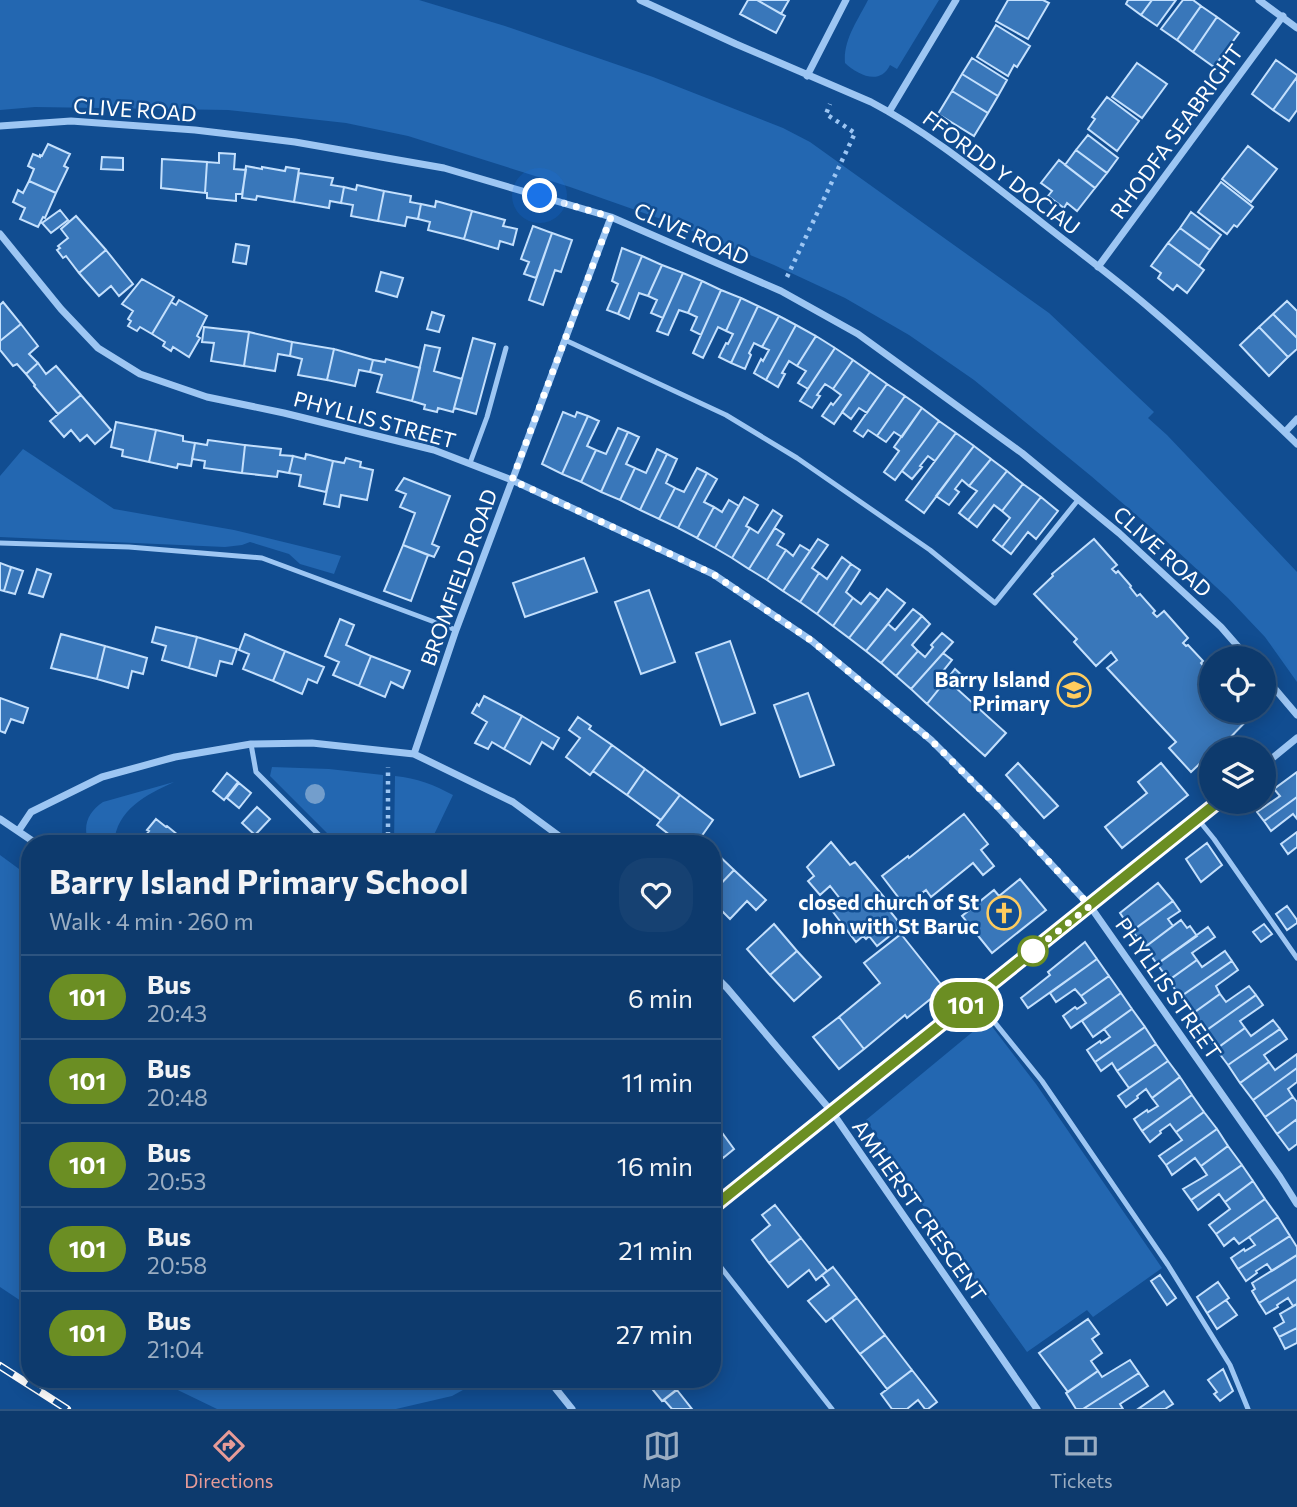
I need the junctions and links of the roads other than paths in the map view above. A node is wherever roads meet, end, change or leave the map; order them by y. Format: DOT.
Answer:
graph roads {
  1 [pos="640,0"];
  2 [pos="846,0"];
  3 [pos="957,0"];
  4 [pos="1259,0"];
  5 [pos="1283,16"];
  6 [pos="1297,28"];
  7 [pos="807,76"];
  8 [pos="889,112"];
  9 [pos="0,126"];
  10 [pos="611,217"];
  11 [pos="0,234"];
  12 [pos="1098,267"];
  13 [pos="565,340"];
  14 [pos="506,348"];
  15 [pos="1297,419"];
  16 [pos="1284,432"];
  17 [pos="1297,444"];
  18 [pos="470,463"];
  19 [pos="512,480"];
  20 [pos="1078,500"];
  21 [pos="0,543"];
  22 [pos="456,629"];
  23 [pos="1238,646"];
  24 [pos="1276,690"];
  25 [pos="1297,715"];
  26 [pos="1297,738"];
  27 [pos="251,744"];
  28 [pos="414,754"];
  29 [pos="1276,755"];
  30 [pos="1202,814"];
  31 [pos="1197,818"];
  32 [pos="0,819"];
  33 [pos="19,830"];
  34 [pos="25,835"];
  35 [pos="319,835"];
  36 [pos="557,835"];
  37 [pos="1090,906"];
  38 [pos="1297,958"];
  39 [pos="721,982"];
  40 [pos="975,998"];
  41 [pos="831,1112"];
  42 [pos="721,1201"];
  43 [pos="1297,1204"];
  44 [pos="721,1267"];
  45 [pos="555,1388"];
  46 [pos="572,1409"];
  47 [pos="832,1409"];
  48 [pos="1037,1409"];
  49 [pos="1248,1409"];
  1 -- 7 [label="street, FFORDD Y DOCIAU"];
  2 -- 7 [label="street"];
  3 -- 8 [label="street"];
  4 -- 5 [label="street"];
  5 -- 6 [label="street"];
  5 -- 12 [label="street, RHODFA SEABRIGHT"];
  7 -- 8 [label="street, FFORDD Y DOCIAU"];
  8 -- 12 [label="street, FFORDD Y DOCIAU"];
  9 -- 10 [label="street, CLIVE ROAD"];
  10 -- 13 [label="street, BROMFIELD ROAD"];
  10 -- 20 [label="street, CLIVE ROAD"];
  11 -- 18 [label="street, PHYLLIS STREET"];
  12 -- 16 [label="street, FFORDD Y DOCIAU"];
  13 -- 19 [label="street, BROMFIELD ROAD"];
  13 -- 20 [label="lane"];
  14 -- 18 [label="lane"];
  15 -- 16 [label="street"];
  16 -- 17 [label="street, FFORDD Y DOCIAU"];
  18 -- 19 [label="street, PHYLLIS STREET"];
  19 -- 22 [label="street, BROMFIELD ROAD"];
  19 -- 37 [label="street, PHYLLIS STREET"];
  20 -- 23 [label="street, CLIVE ROAD"];
  21 -- 22 [label="lane"];
  22 -- 28 [label="street, BROMFIELD ROAD"];
  24 -- 25 [label="street"];
  26 -- 29 [label="street"];
  27 -- 28 [label="street"];
  27 -- 33 [label="street"];
  27 -- 35 [label="lane"];
  28 -- 36 [label="street"];
  30 -- 31 [label="street"];
  31 -- 37 [label="street"];
  31 -- 38 [label="lane"];
  32 -- 33 [label="street"];
  33 -- 34 [label="street"];
  37 -- 40 [label="street"];
  37 -- 43 [label="street, PHYLLIS STREET"];
  39 -- 41 [label="street, AMHERST CRESCENT"];
  40 -- 41 [label="street"];
  40 -- 49 [label="lane"];
  41 -- 42 [label="street"];
  41 -- 48 [label="street, AMHERST CRESCENT"];
  44 -- 47 [label="lane"];
  45 -- 46 [label="street"];
}
